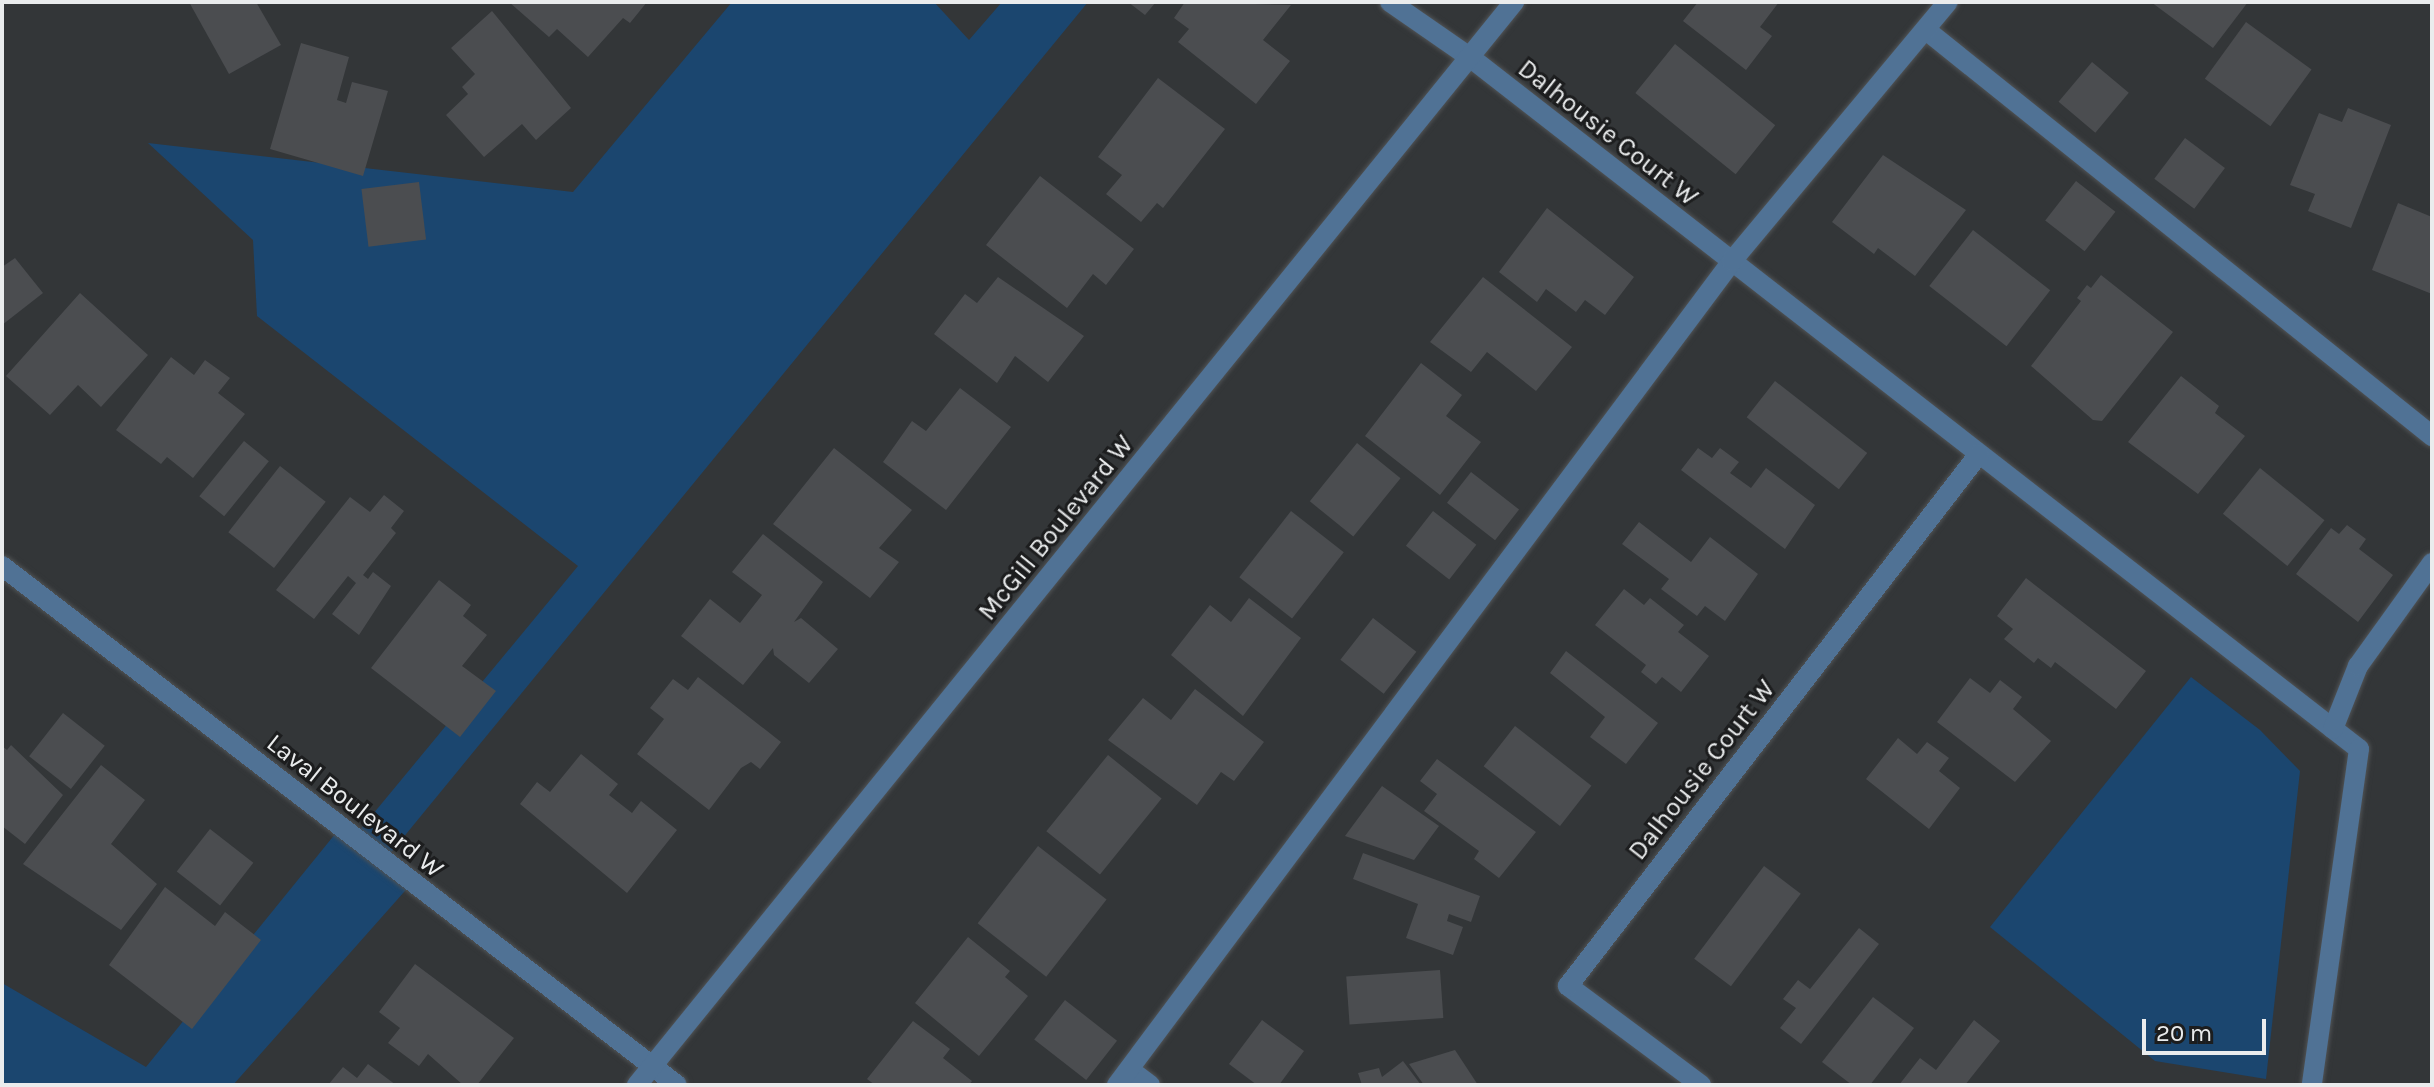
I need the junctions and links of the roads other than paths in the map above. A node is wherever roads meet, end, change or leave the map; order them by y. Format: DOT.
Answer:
graph roads {
  1 [pos="1390,2"];
  2 [pos="1514,2"];
  3 [pos="1948,2"];
  4 [pos="1926,30"];
  5 [pos="1471,58"];
  6 [pos="1732,261"];
  7 [pos="2432,436"];
  8 [pos="1979,454"];
  9 [pos="2432,563"];
  10 [pos="2,566"];
  11 [pos="2333,729"];
  12 [pos="651,1067"];
  13 [pos="1124,1078"];
  14 [pos="637,1085"];
  15 [pos="677,1085"];
  16 [pos="1150,1085"];
  17 [pos="1701,1085"];
  18 [pos="2312,1085"];
  1 -- 5 [label="street, Dalhousie Court W"];
  2 -- 5 [label="street, McGill Boulevard W"];
  3 -- 4 [label="street"];
  4 -- 6 [label="street"];
  4 -- 7 [label="street"];
  5 -- 6 [label="street, Dalhousie Court W"];
  5 -- 12 [label="street, McGill Boulevard W"];
  6 -- 8 [label="street, Dalhousie Court W"];
  6 -- 13 [label="street"];
  8 -- 11 [label="street, Dalhousie Court W"];
  8 -- 17 [label="street, Dalhousie Court W"];
  9 -- 11 [label="street"];
  10 -- 12 [label="street, Laval Boulevard W"];
  11 -- 18 [label="street, Dalhousie Court W"];
  12 -- 14 [label="street, McGill Boulevard W"];
  12 -- 15 [label="street, Laval Boulevard W"];
  13 -- 16 [label="street"];
}
